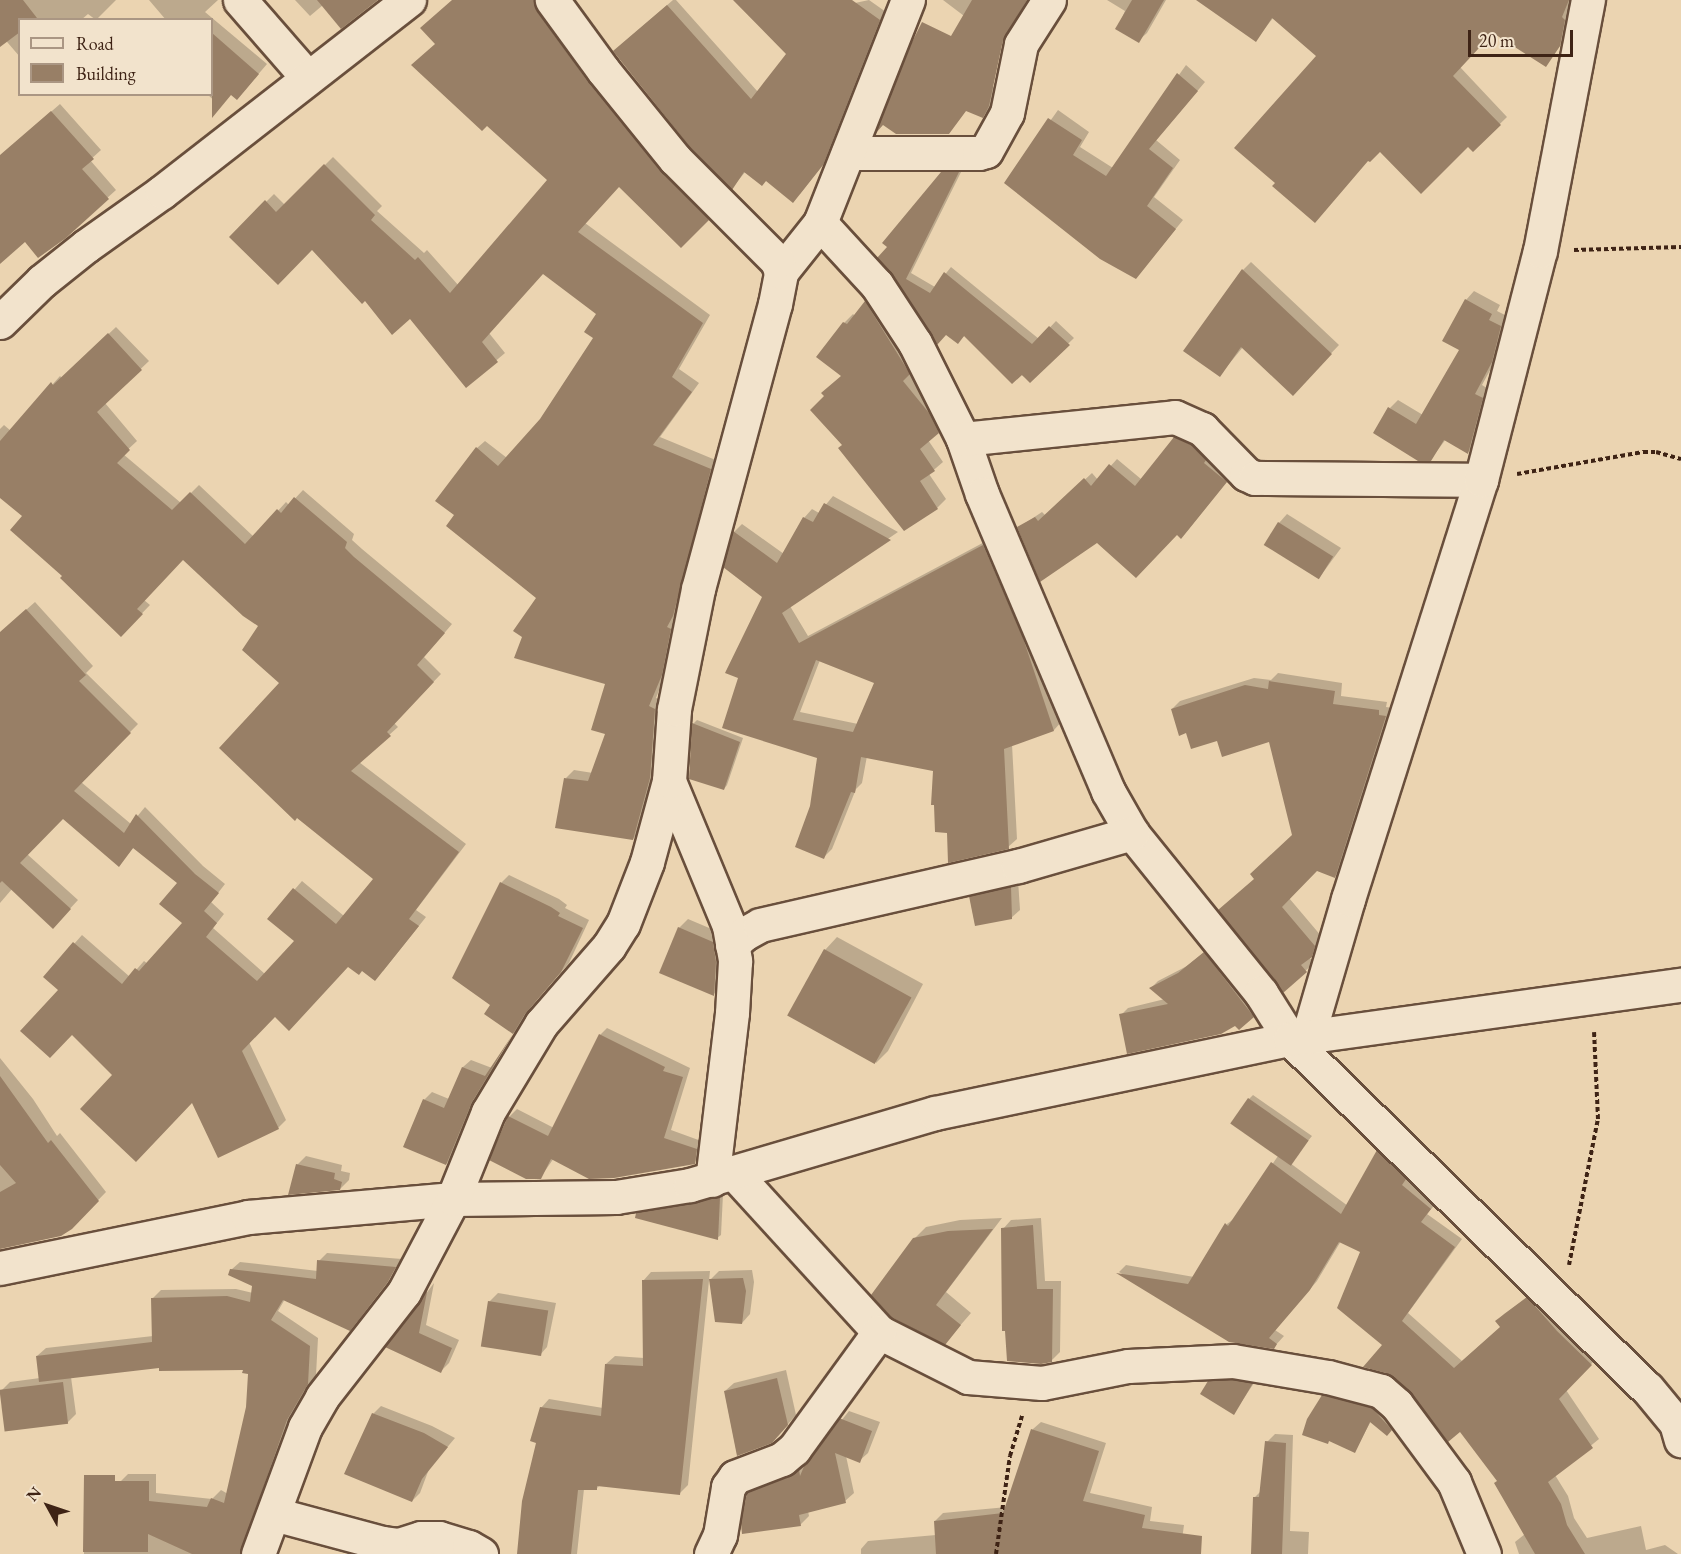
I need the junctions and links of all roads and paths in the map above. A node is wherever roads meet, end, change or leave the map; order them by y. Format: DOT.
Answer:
graph roads {
  1 [pos="240,0"];
  2 [pos="409,0"];
  3 [pos="552,0"];
  4 [pos="908,0"];
  5 [pos="1048,0"];
  6 [pos="1588,0"];
  7 [pos="308,78"];
  8 [pos="848,153"];
  9 [pos="820,223"];
  10 [pos="1681,247"];
  11 [pos="1540,251"];
  12 [pos="781,272"];
  13 [pos="0,322"];
  14 [pos="963,439"];
  15 [pos="1681,459"];
  16 [pos="1481,480"];
  17 [pos="669,781"];
  18 [pos="1132,833"];
  19 [pos="732,945"];
  20 [pos="1681,985"];
  21 [pos="1594,997"];
  22 [pos="1299,1037"];
  23 [pos="723,1177"];
  24 [pos="453,1199"];
  25 [pos="0,1268"];
  26 [pos="1561,1304"];
  27 [pos="879,1332"];
  28 [pos="1032,1383"];
  29 [pos="1681,1440"];
  30 [pos="274,1514"];
  31 [pos="258,1554"];
  32 [pos="481,1554"];
  33 [pos="711,1554"];
  34 [pos="996,1554"];
  35 [pos="1484,1554"];
  1 -- 7 [label="street"];
  2 -- 7 [label="street"];
  3 -- 12 [label="street"];
  4 -- 8 [label="street"];
  5 -- 8 [label="street"];
  6 -- 11 [label="street"];
  7 -- 13 [label="street"];
  8 -- 9 [label="street"];
  9 -- 12 [label="street"];
  9 -- 14 [label="street"];
  10 -- 11 [label="path"];
  11 -- 16 [label="street"];
  12 -- 17 [label="street"];
  14 -- 16 [label="street"];
  14 -- 18 [label="street"];
  15 -- 16 [label="path"];
  16 -- 22 [label="street"];
  17 -- 19 [label="street"];
  17 -- 24 [label="street"];
  18 -- 19 [label="street"];
  18 -- 22 [label="street"];
  19 -- 23 [label="street"];
  20 -- 21 [label="street"];
  21 -- 22 [label="street"];
  21 -- 26 [label="path"];
  22 -- 23 [label="street"];
  22 -- 26 [label="street"];
  23 -- 24 [label="street"];
  23 -- 27 [label="street"];
  24 -- 25 [label="street"];
  24 -- 30 [label="street"];
  26 -- 29 [label="street"];
  27 -- 28 [label="street"];
  27 -- 33 [label="street"];
  28 -- 34 [label="path"];
  28 -- 35 [label="street"];
  30 -- 31 [label="street"];
  30 -- 32 [label="street"];
}
